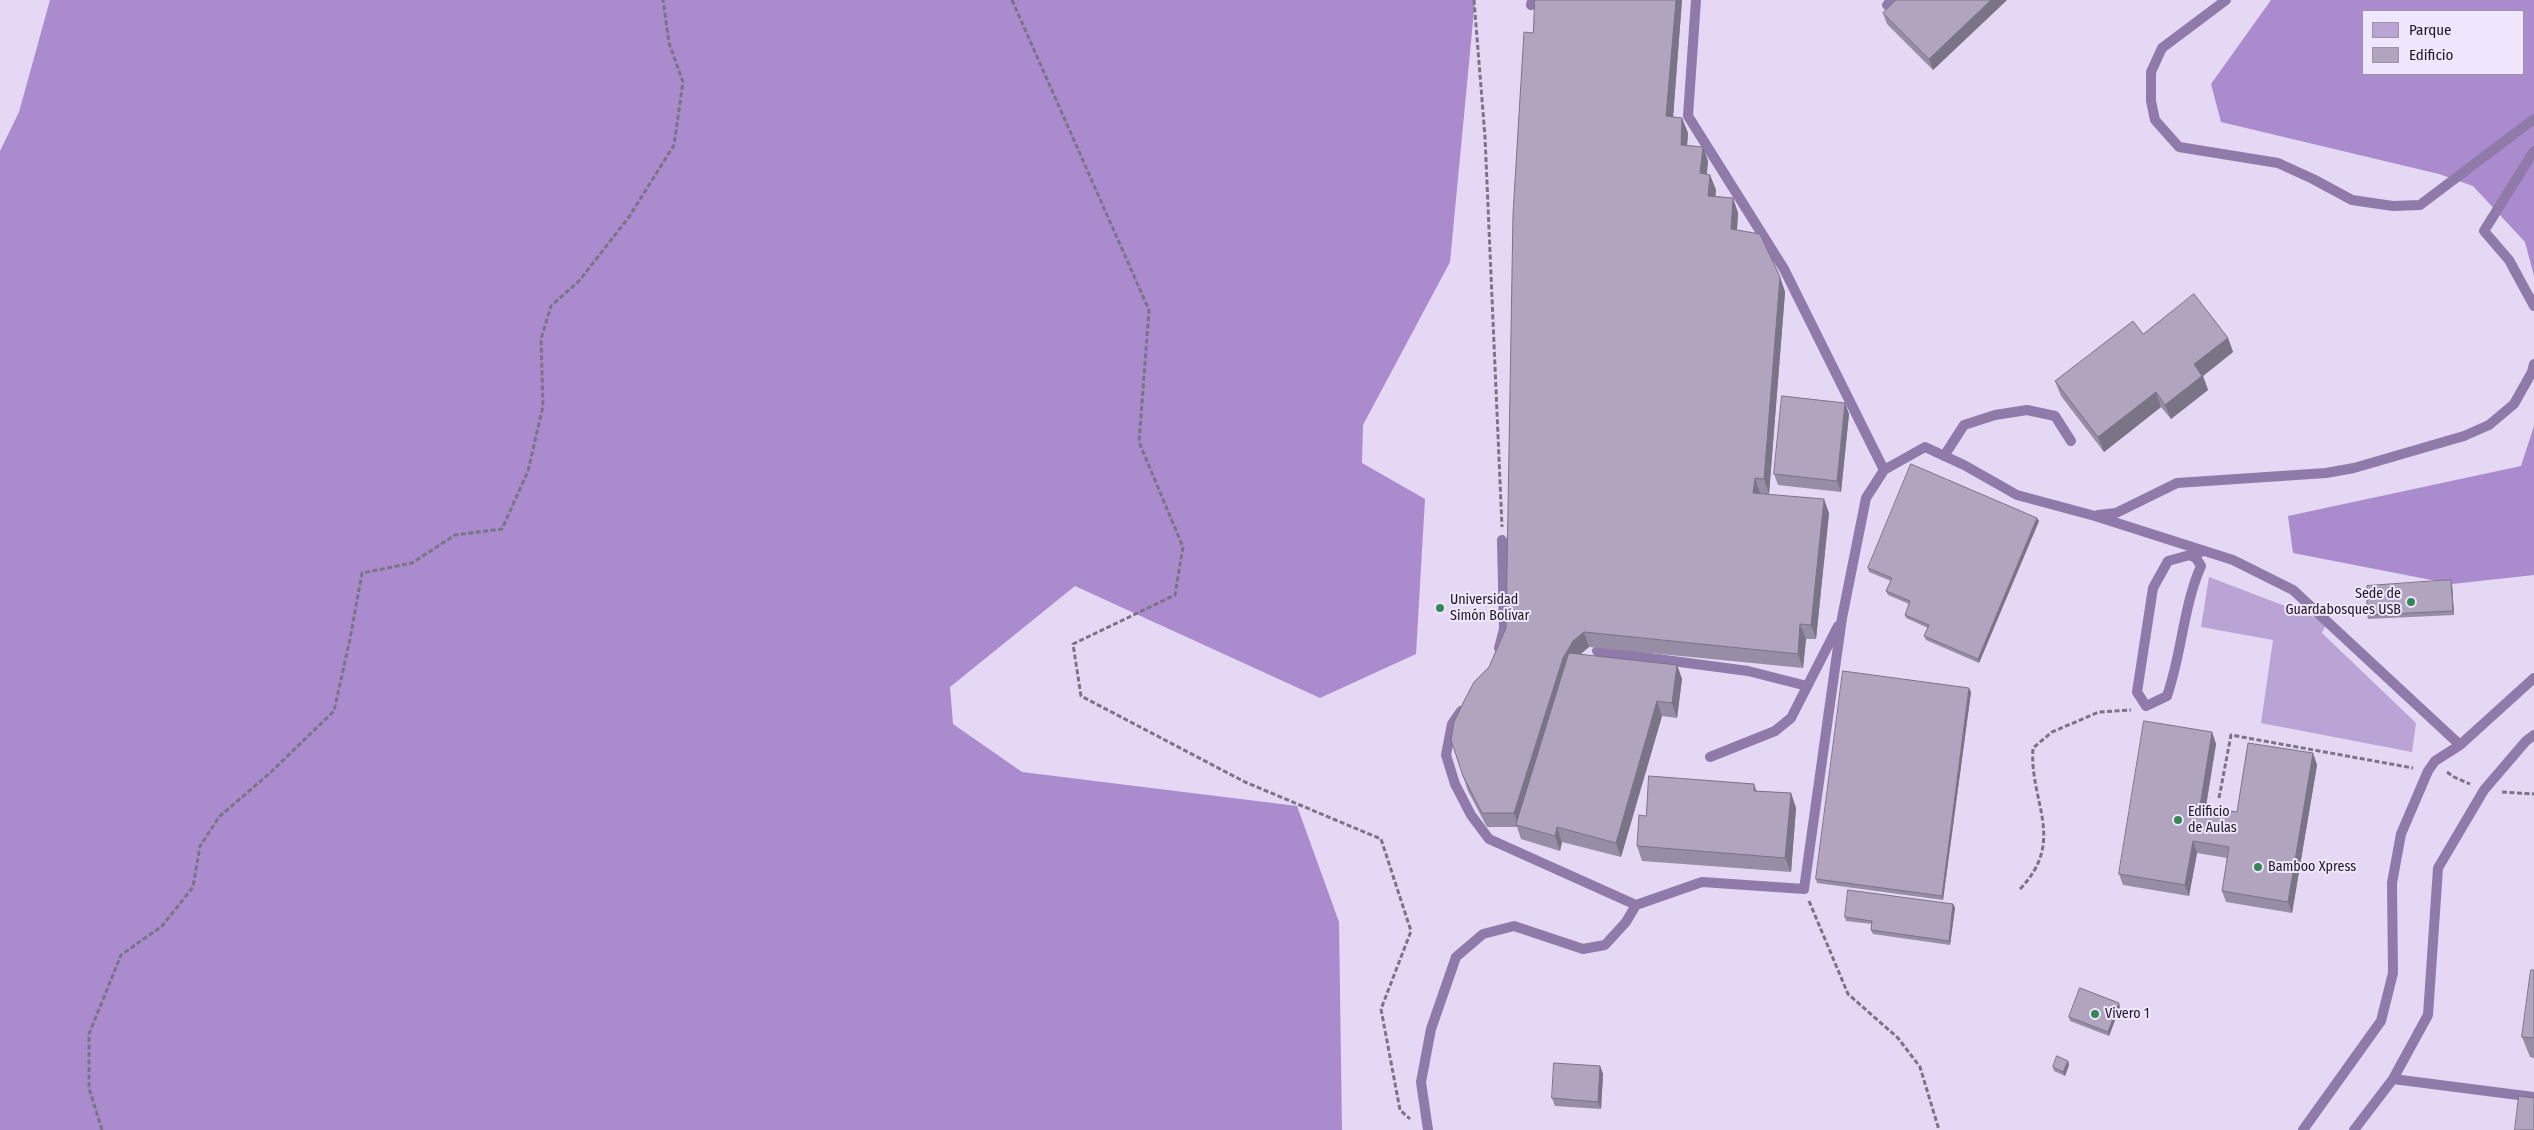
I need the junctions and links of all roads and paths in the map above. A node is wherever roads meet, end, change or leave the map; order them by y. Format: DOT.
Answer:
graph roads {
  1 [pos="663,0"];
  2 [pos="1012,0"];
  3 [pos="1474,0"];
  4 [pos="1696,0"];
  5 [pos="2226,0"];
  6 [pos="2534,119"];
  7 [pos="2534,151"];
  8 [pos="2534,306"];
  9 [pos="2534,364"];
  10 [pos="2071,441"];
  11 [pos="1944,456"];
  12 [pos="1884,470"];
  13 [pos="2095,516"];
  14 [pos="1502,540"];
  15 [pos="2204,551"];
  16 [pos="2189,555"];
  17 [pos="1842,618"];
  18 [pos="1597,652"];
  19 [pos="1497,655"];
  20 [pos="2534,678"];
  21 [pos="1807,686"];
  22 [pos="1468,700"];
  23 [pos="2146,706"];
  24 [pos="2534,734"];
  25 [pos="2460,745"];
  26 [pos="1710,757"];
  27 [pos="2428,770"];
  28 [pos="2219,798"];
  29 [pos="1804,889"];
  30 [pos="2020,889"];
  31 [pos="1636,905"];
  32 [pos="2393,1079"];
  33 [pos="2534,1097"];
  34 [pos="1414,1123"];
  35 [pos="102,1130"];
  36 [pos="1428,1130"];
  37 [pos="1939,1130"];
  38 [pos="2303,1130"];
  39 [pos="2354,1130"];
  1 -- 35 [label="path"];
  2 -- 34 [label="path"];
  3 -- 14 [label="path"];
  4 -- 12 [label="lane"];
  5 -- 6 [label="lane"];
  7 -- 8 [label="lane"];
  9 -- 13 [label="lane"];
  10 -- 11 [label="lane"];
  11 -- 12 [label="lane"];
  11 -- 13 [label="lane"];
  12 -- 17 [label="lane"];
  13 -- 15 [label="lane"];
  14 -- 19 [label="lane"];
  15 -- 16 [label="lane"];
  15 -- 25 [label="lane"];
  16 -- 23 [label="lane"];
  16 -- 23 [label="lane"];
  17 -- 21 [label="lane"];
  17 -- 29 [label="lane"];
  18 -- 21 [label="lane"];
  20 -- 25 [label="lane"];
  21 -- 26 [label="lane"];
  22 -- 31 [label="lane"];
  23 -- 30 [label="path"];
  24 -- 32 [label="lane"];
  25 -- 27 [label="lane"];
  27 -- 28 [label="path"];
  27 -- 38 [label="lane"];
  29 -- 31 [label="lane"];
  29 -- 37 [label="path"];
  31 -- 36 [label="lane"];
  32 -- 33 [label="lane"];
  32 -- 39 [label="lane"];
}
